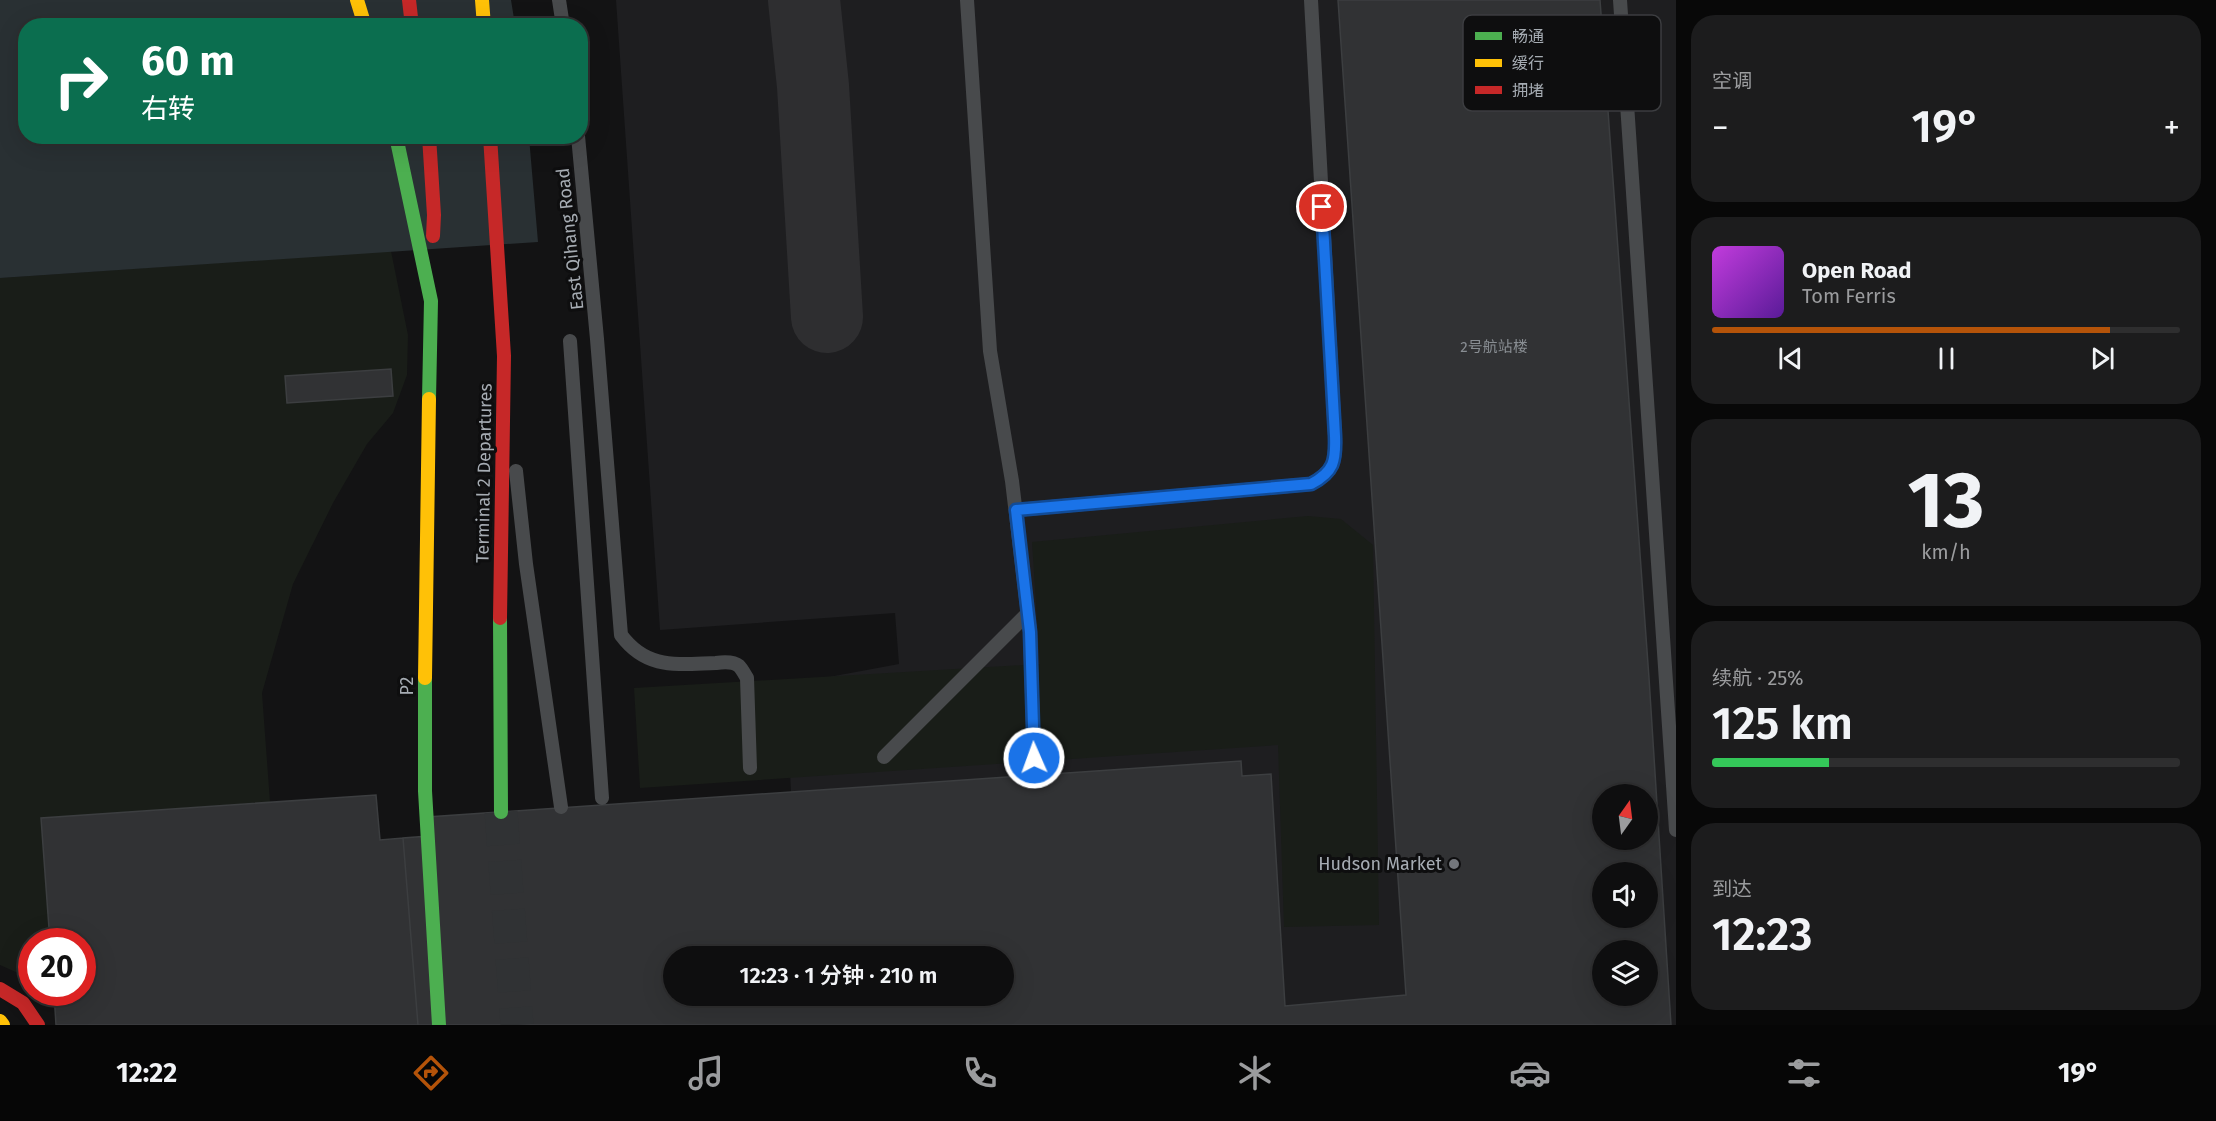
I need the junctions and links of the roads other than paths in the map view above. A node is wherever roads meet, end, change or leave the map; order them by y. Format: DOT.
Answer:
graph roads {
  1 [pos="357,0"];
  2 [pos="409,0"];
  3 [pos="481,0"];
  4 [pos="559,0"];
  5 [pos="967,0"];
  6 [pos="1311,0"];
  7 [pos="1620,0"];
  8 [pos="1621,15"];
  9 [pos="363,18"];
  10 [pos="411,18"];
  11 [pos="484,18"];
  12 [pos="562,18"];
  13 [pos="1627,111"];
  14 [pos="398,144"];
  15 [pos="430,144"];
  16 [pos="491,144"];
  17 [pos="579,144"];
  18 [pos="430,301"];
  19 [pos="570,341"];
  20 [pos="504,356"];
  21 [pos="1016,510"];
  22 [pos="1028,614"];
  23 [pos="884,757"];
  24 [pos="1034,758"];
  25 [pos="750,768"];
  26 [pos="602,798"];
  27 [pos="561,807"];
  28 [pos="501,812"];
  29 [pos="1676,830"];
  30 [pos="0,989"];
  31 [pos="0,1021"];
  32 [pos="3,1025"];
  33 [pos="38,1025"];
  34 [pos="439,1025"];
  1 -- 9 [label="main road"];
  2 -- 10 [label="main road"];
  3 -- 11 [label="main road"];
  4 -- 12 [label="lane"];
  5 -- 21 [label="lane"];
  6 -- 21 [label="lane"];
  7 -- 8 [label="lane"];
  13 -- 29 [label="lane"];
  14 -- 18 [label="main road"];
  15 -- 18 [label="main road"];
  16 -- 20 [label="main road, Terminal 2 Departures"];
  17 -- 25 [label="lane, East Qihang Road"];
  18 -- 34 [label="main road, P2"];
  19 -- 26 [label="lane"];
  20 -- 27 [label="lane"];
  20 -- 28 [label="main road, Terminal 2 Departures"];
  21 -- 22 [label="lane"];
  22 -- 23 [label="lane"];
  22 -- 24 [label="lane"];
  30 -- 33 [label="main road"];
  31 -- 32 [label="main road"];
}
